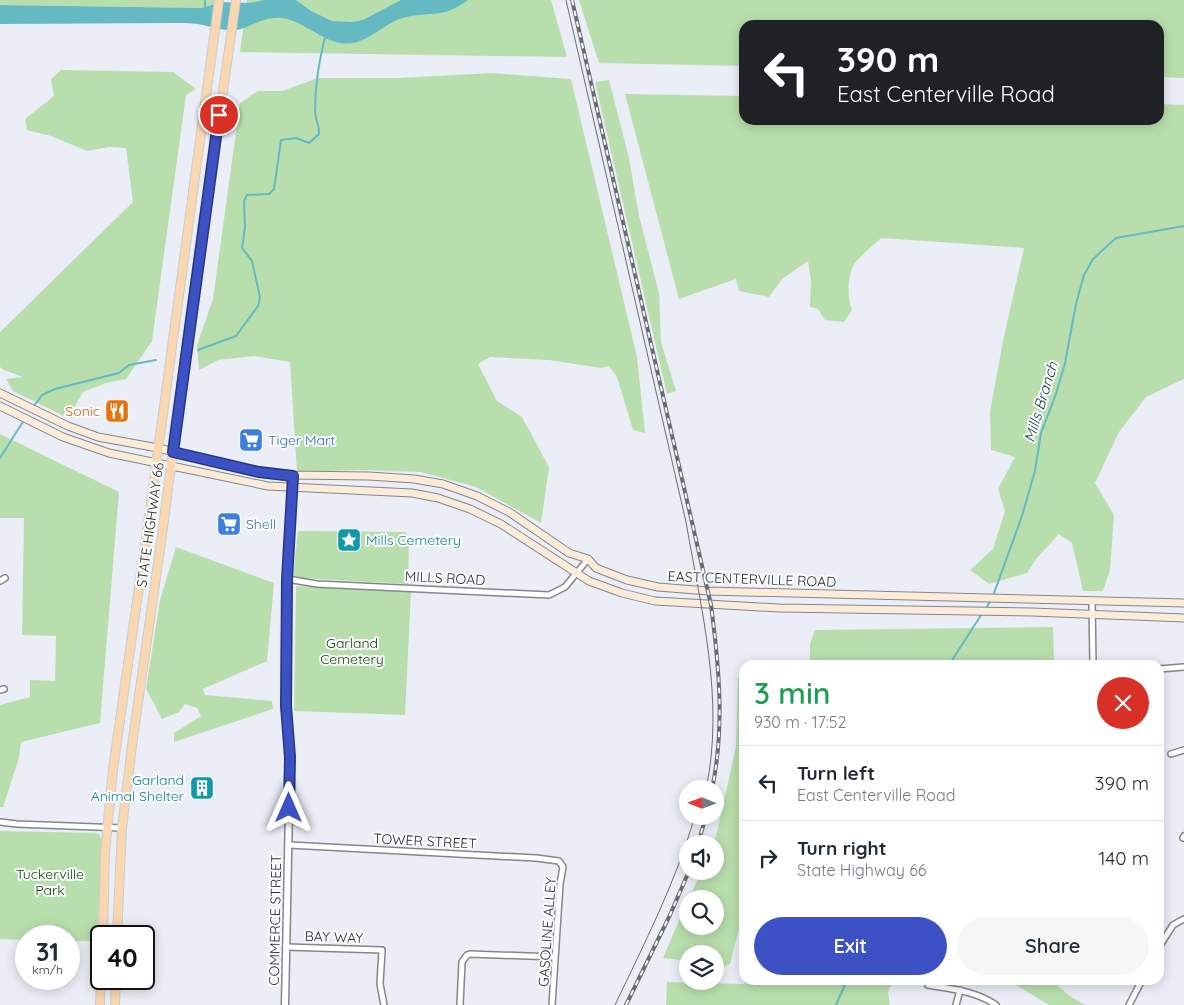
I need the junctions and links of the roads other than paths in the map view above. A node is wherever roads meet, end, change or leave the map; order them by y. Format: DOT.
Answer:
graph roads {
  1 [pos="219,0"];
  2 [pos="236,0"];
  3 [pos="0,393"];
  4 [pos="0,406"];
  5 [pos="158,448"];
  6 [pos="173,452"];
  7 [pos="156,462"];
  8 [pos="171,466"];
  9 [pos="293,476"];
  10 [pos="292,487"];
  11 [pos="588,559"];
  12 [pos="576,574"];
  13 [pos="287,579"];
  14 [pos="640,584"];
  15 [pos="779,593"];
  16 [pos="891,596"];
  17 [pos="641,598"];
  18 [pos="1092,601"];
  19 [pos="1184,603"];
  20 [pos="779,608"];
  21 [pos="891,610"];
  22 [pos="1092,615"];
  23 [pos="1184,618"];
  24 [pos="1092,660"];
  25 [pos="1184,667"];
  26 [pos="1164,669"];
  27 [pos="1184,750"];
  28 [pos="1171,754"];
  29 [pos="0,822"];
  30 [pos="107,828"];
  31 [pos="122,828"];
  32 [pos="289,845"];
  33 [pos="560,861"];
  34 [pos="1184,919"];
  35 [pos="103,925"];
  36 [pos="118,925"];
  37 [pos="1164,940"];
  38 [pos="286,946"];
  39 [pos="556,958"];
  40 [pos="928,985"];
  41 [pos="1139,985"];
  42 [pos="101,990"];
  43 [pos="116,990"];
  44 [pos="960,990"];
  45 [pos="100,1005"];
  46 [pos="115,1005"];
  47 [pos="285,1005"];
  48 [pos="384,1005"];
  49 [pos="460,1005"];
  50 [pos="552,1005"];
  51 [pos="956,1005"];
  52 [pos="996,1005"];
  53 [pos="1129,1005"];
  1 -- 5 [label="main road, STATE HIGHWAY 66"];
  2 -- 6 [label="main road, STATE HIGHWAY 66"];
  3 -- 5 [label="main road, EAST CENTERVILLE ROAD"];
  4 -- 7 [label="main road, EAST CENTERVILLE ROAD"];
  5 -- 6 [label="main road, EAST CENTERVILLE ROAD"];
  5 -- 7 [label="main road, STATE HIGHWAY 66"];
  6 -- 8 [label="main road, STATE HIGHWAY 66"];
  6 -- 9 [label="main road, EAST CENTERVILLE ROAD"];
  7 -- 8 [label="main road, EAST CENTERVILLE ROAD"];
  7 -- 30 [label="main road, STATE HIGHWAY 66"];
  8 -- 10 [label="main road, EAST CENTERVILLE ROAD"];
  8 -- 31 [label="main road, STATE HIGHWAY 66"];
  9 -- 10 [label="street, COMMERCE STREET"];
  9 -- 11 [label="main road, EAST CENTERVILLE ROAD"];
  10 -- 12 [label="main road, EAST CENTERVILLE ROAD"];
  10 -- 13 [label="street, COMMERCE STREET"];
  11 -- 12 [label="street, MILLS ROAD"];
  11 -- 14 [label="main road, EAST CENTERVILLE ROAD"];
  12 -- 13 [label="street, MILLS ROAD"];
  12 -- 17 [label="main road, EAST CENTERVILLE ROAD"];
  13 -- 32 [label="street, COMMERCE STREET"];
  14 -- 15 [label="main road, EAST CENTERVILLE ROAD"];
  14 -- 17 [label="main road"];
  15 -- 16 [label="main road, EAST CENTERVILLE ROAD"];
  15 -- 20 [label="main road"];
  16 -- 18 [label="main road, EAST CENTERVILLE ROAD"];
  16 -- 21 [label="main road"];
  17 -- 20 [label="main road, EAST CENTERVILLE ROAD"];
  18 -- 19 [label="main road, EAST CENTERVILLE ROAD"];
  18 -- 22 [label="street"];
  20 -- 21 [label="main road, EAST CENTERVILLE ROAD"];
  21 -- 22 [label="main road, EAST CENTERVILLE ROAD"];
  22 -- 23 [label="main road, EAST CENTERVILLE ROAD"];
  22 -- 24 [label="street"];
  25 -- 26 [label="street"];
  27 -- 28 [label="street"];
  29 -- 30 [label="street"];
  30 -- 31 [label="street"];
  30 -- 35 [label="main road, STATE HIGHWAY 66"];
  31 -- 36 [label="main road, STATE HIGHWAY 66"];
  32 -- 33 [label="street, TOWER STREET"];
  32 -- 38 [label="street, COMMERCE STREET"];
  33 -- 39 [label="street, GASOLINE ALLEY"];
  34 -- 37 [label="street"];
  38 -- 47 [label="street, COMMERCE STREET"];
  38 -- 48 [label="street, BAY WAY"];
  39 -- 49 [label="street"];
  39 -- 50 [label="street, GASOLINE ALLEY"];
  40 -- 44 [label="street"];
  41 -- 53 [label="street"];
  42 -- 45 [label="main road"];
  43 -- 46 [label="main road"];
  44 -- 51 [label="street"];
  44 -- 52 [label="street"];
}
